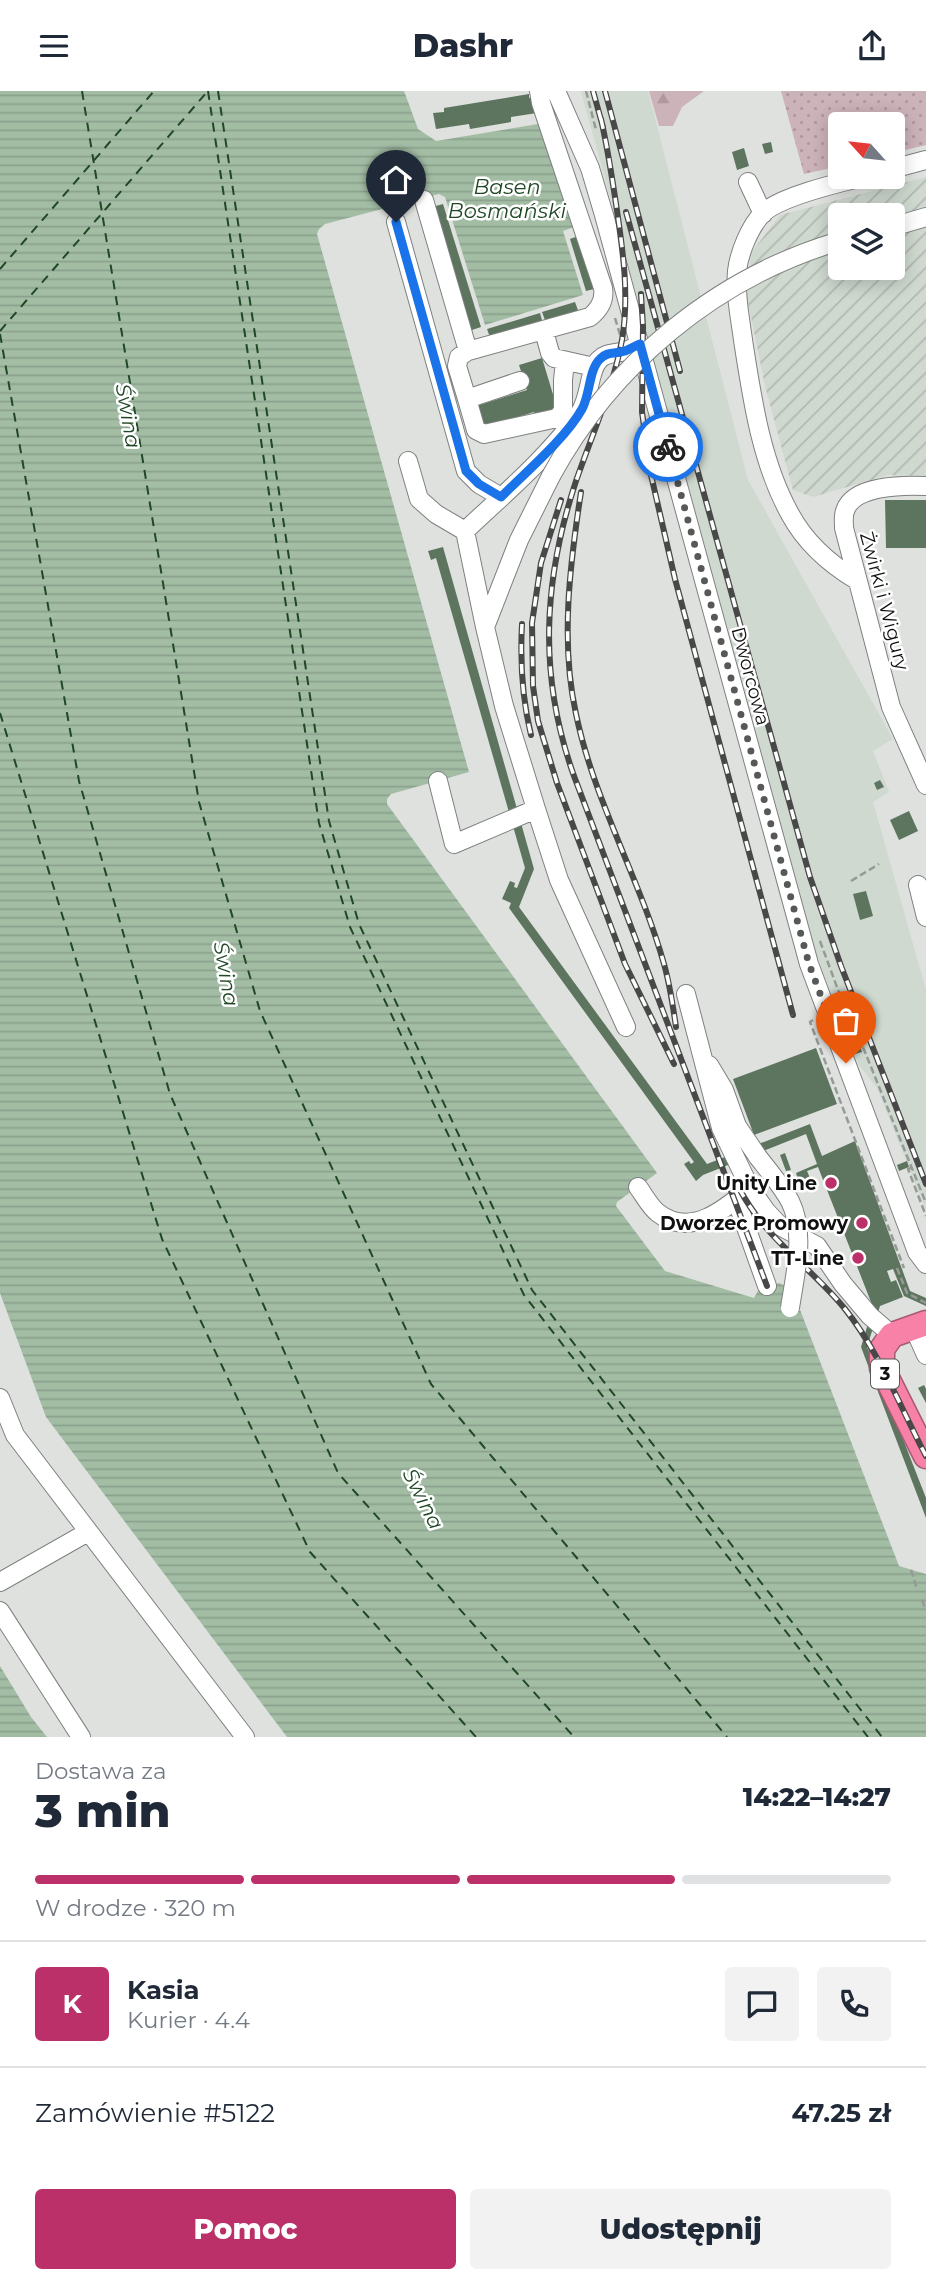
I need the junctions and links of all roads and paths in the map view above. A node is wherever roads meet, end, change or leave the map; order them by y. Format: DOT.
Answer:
graph roads {
  1 [pos="539,91"];
  2 [pos="556,91"];
  3 [pos="586,91"];
  4 [pos="596,130"];
  5 [pos="926,160"];
  6 [pos="905,166"];
  7 [pos="748,182"];
  8 [pos="828,187"];
  9 [pos="424,200"];
  10 [pos="763,214"];
  11 [pos="926,218"];
  12 [pos="396,222"];
  13 [pos="905,224"];
  14 [pos="828,245"];
  15 [pos="544,331"];
  16 [pos="640,344"];
  17 [pos="468,351"];
  18 [pos="565,361"];
  19 [pos="594,367"];
  20 [pos="520,381"];
  21 [pos="467,399"];
  22 [pos="408,461"];
  23 [pos="926,486"];
  24 [pos="501,497"];
  25 [pos="465,531"];
  26 [pos="858,580"];
  27 [pos="485,627"];
  28 [pos="438,781"];
  29 [pos="926,785"];
  30 [pos="536,809"];
  31 [pos="879,864"];
  32 [pos="851,881"];
  33 [pos="918,885"];
  34 [pos="926,917"];
  35 [pos="819,940"];
  36 [pos="686,994"];
  37 [pos="626,1027"];
  38 [pos="699,1050"];
  39 [pos="909,1166"];
  40 [pos="638,1187"];
  41 [pos="743,1194"];
  42 [pos="926,1203"];
  43 [pos="926,1216"];
  44 [pos="926,1264"];
  45 [pos="897,1268"];
  46 [pos="767,1286"];
  47 [pos="926,1303"];
  48 [pos="790,1308"];
  49 [pos="910,1328"];
  50 [pos="926,1355"];
  51 [pos="0,1398"];
  52 [pos="923,1450"];
  53 [pos="88,1532"];
  54 [pos="911,1570"];
  55 [pos="0,1582"];
  56 [pos="917,1588"];
  57 [pos="922,1600"];
  58 [pos="926,1610"];
  59 [pos="0,1611"];
  60 [pos="81,1737"];
  61 [pos="245,1737"];
  1 -- 15 [label="street"];
  2 -- 16 [label="street, Dworcowa"];
  3 -- 4 [label="path"];
  5 -- 6 [label="street"];
  7 -- 10 [label="street"];
  8 -- 10 [label="street"];
  9 -- 17 [label="street"];
  10 -- 26 [label="street"];
  11 -- 13 [label="street"];
  12 -- 24 [label="street"];
  14 -- 27 [label="street, bridge"];
  15 -- 17 [label="street"];
  15 -- 18 [label="street"];
  16 -- 19 [label="street"];
  16 -- 44 [label="street, Dworcowa"];
  17 -- 21 [label="street"];
  18 -- 19 [label="street"];
  18 -- 21 [label="street"];
  19 -- 24 [label="street"];
  20 -- 21 [label="street"];
  22 -- 25 [label="street"];
  23 -- 26 [label="street, Żwirki i Wigury"];
  24 -- 25 [label="street"];
  25 -- 27 [label="street"];
  26 -- 29 [label="street, Żwirki i Wigury"];
  27 -- 30 [label="street"];
  28 -- 30 [label="street"];
  30 -- 37 [label="street"];
  31 -- 32 [label="path"];
  33 -- 34 [label="street"];
  35 -- 39 [label="path"];
  36 -- 38 [label="street"];
  38 -- 41 [label="street"];
  38 -- 48 [label="street, bridge"];
  39 -- 42 [label="path"];
  39 -- 43 [label="path"];
  40 -- 41 [label="street"];
  41 -- 46 [label="street"];
  41 -- 49 [label="street"];
  45 -- 47 [label="path"];
  49 -- 50 [label="street"];
  49 -- 52 [label="highway, 3"];
  51 -- 53 [label="street"];
  53 -- 55 [label="street"];
  53 -- 61 [label="street"];
  54 -- 56 [label="path"];
  57 -- 58 [label="path"];
  59 -- 60 [label="street"];
}
